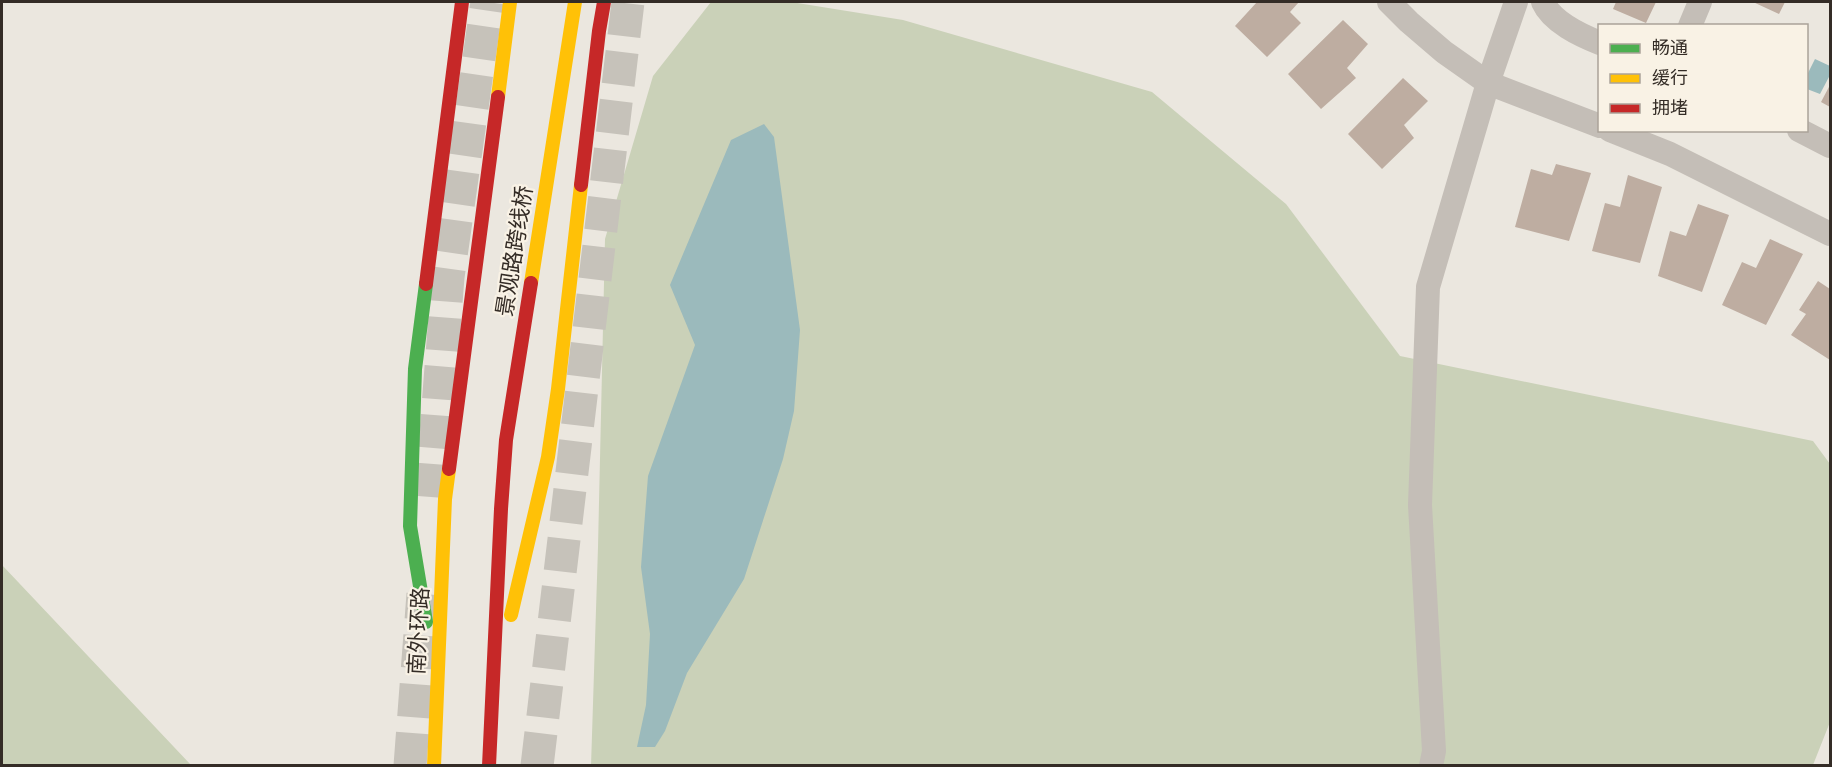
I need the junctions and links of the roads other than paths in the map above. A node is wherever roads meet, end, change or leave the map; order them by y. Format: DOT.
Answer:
graph roads {
  1 [pos="462,2"];
  2 [pos="510,2"];
  3 [pos="575,2"];
  4 [pos="604,2"];
  5 [pos="1389,2"];
  6 [pos="1516,2"];
  7 [pos="1543,2"];
  8 [pos="1700,2"];
  9 [pos="1691,24"];
  10 [pos="1598,43"];
  11 [pos="1488,83"];
  12 [pos="1598,126"];
  13 [pos="1615,132"];
  14 [pos="1803,132"];
  15 [pos="1830,146"];
  16 [pos="1830,234"];
  17 [pos="445,499"];
  18 [pos="437,687"];
  19 [pos="492,696"];
  20 [pos="434,765"];
  21 [pos="489,765"];
  22 [pos="1431,765"];
  1 -- 18 [label="highway"];
  2 -- 17 [label="highway, 景观路跨线桥"];
  3 -- 19 [label="highway, 景观路跨线桥"];
  4 -- 19 [label="highway"];
  5 -- 11 [label="street"];
  6 -- 11 [label="street"];
  7 -- 10 [label="street"];
  8 -- 9 [label="street"];
  11 -- 12 [label="street"];
  11 -- 22 [label="street"];
  13 -- 16 [label="street"];
  14 -- 15 [label="street"];
  17 -- 18 [label="highway, 南外环路"];
  18 -- 20 [label="highway, 南外环路"];
  19 -- 21 [label="highway"];
}
